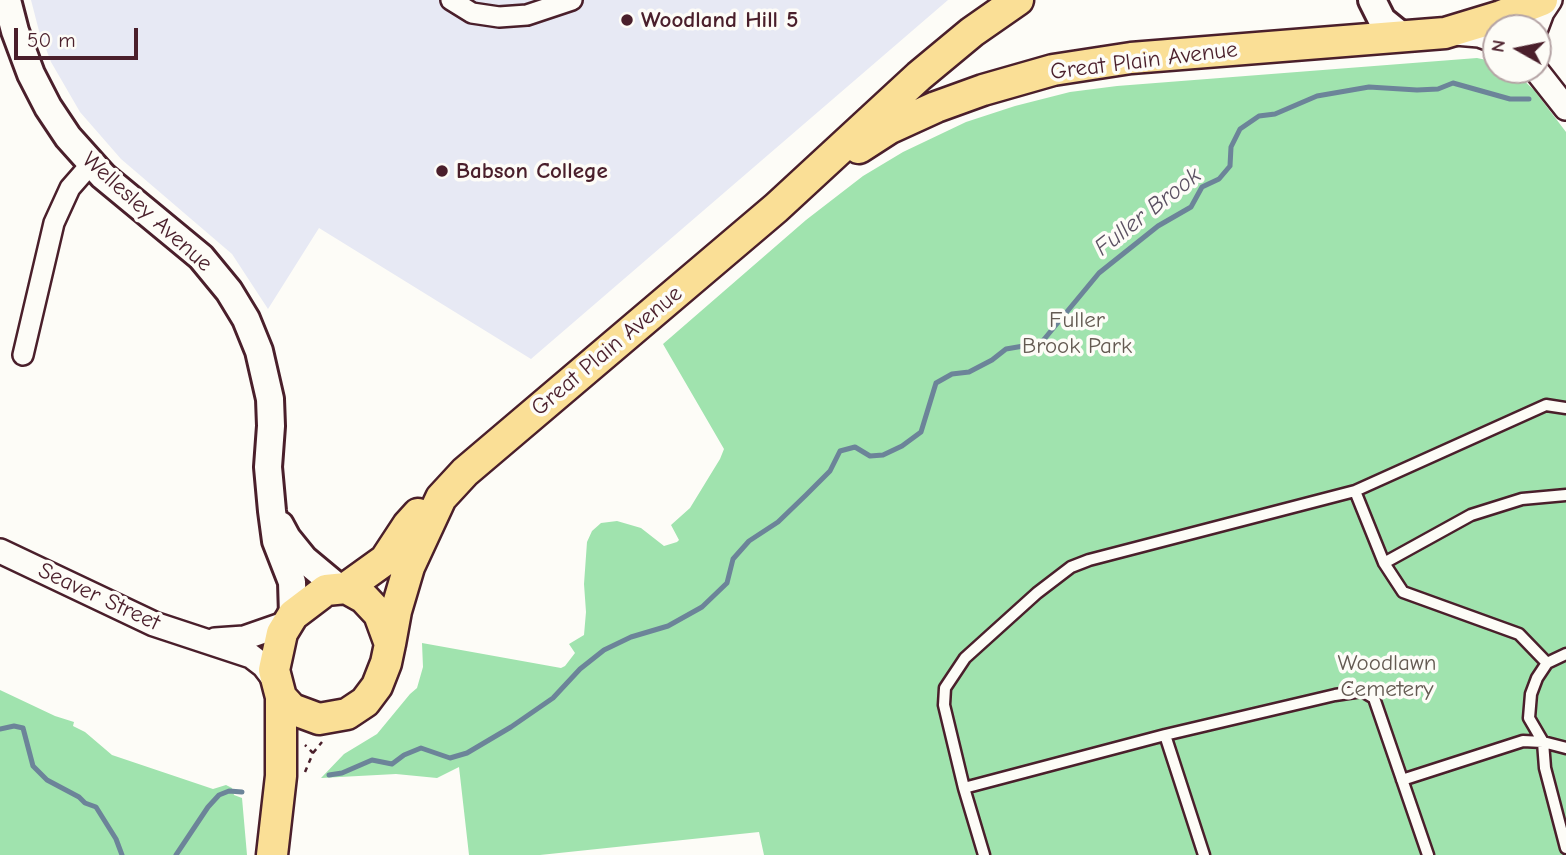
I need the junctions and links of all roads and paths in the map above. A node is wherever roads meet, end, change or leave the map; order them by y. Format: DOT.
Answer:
graph roads {
  1 [pos="7,0"];
  2 [pos="451,0"];
  3 [pos="572,0"];
  4 [pos="1018,0"];
  5 [pos="1372,0"];
  6 [pos="1542,0"];
  7 [pos="1445,33"];
  8 [pos="1403,37"];
  9 [pos="1482,37"];
  10 [pos="1548,84"];
  11 [pos="1566,108"];
  12 [pos="91,164"];
  13 [pos="776,208"];
  14 [pos="23,355"];
  15 [pos="1566,408"];
  16 [pos="1355,491"];
  17 [pos="1566,495"];
  18 [pos="440,498"];
  19 [pos="272,512"];
  20 [pos="0,551"];
  21 [pos="1384,563"];
  22 [pos="343,588"];
  23 [pos="290,619"];
  24 [pos="200,639"];
  25 [pos="390,644"];
  26 [pos="1566,654"];
  27 [pos="1546,663"];
  28 [pos="279,690"];
  29 [pos="325,720"];
  30 [pos="1165,735"];
  31 [pos="1543,742"];
  32 [pos="1566,748"];
  33 [pos="1402,780"];
  34 [pos="964,788"];
  35 [pos="279,797"];
  36 [pos="1566,848"];
  37 [pos="272,855"];
  38 [pos="984,855"];
  39 [pos="1204,855"];
  40 [pos="1428,855"];
  1 -- 12 [label="main road, Wellesley Avenue"];
  2 -- 3 [label="street"];
  4 -- 13 [label="main road, Great Plain Avenue"];
  5 -- 8 [label="main road"];
  6 -- 7 [label="main road, Great Plain Avenue"];
  7 -- 8 [label="main road, Great Plain Avenue"];
  7 -- 9 [label="street"];
  8 -- 13 [label="main road, Great Plain Avenue"];
  10 -- 11 [label="street"];
  12 -- 14 [label="street"];
  12 -- 19 [label="main road, Wellesley Avenue"];
  13 -- 18 [label="main road, Great Plain Avenue"];
  15 -- 16 [label="lane"];
  16 -- 21 [label="lane"];
  16 -- 34 [label="lane"];
  17 -- 21 [label="lane"];
  18 -- 22 [label="main road, Great Plain Avenue"];
  18 -- 25 [label="main road, Great Plain Avenue"];
  19 -- 22 [label="main road, Wellesley Avenue"];
  19 -- 23 [label="main road, Wellesley Avenue"];
  20 -- 24 [label="street, Seaver Street"];
  21 -- 27 [label="lane"];
  22 -- 23 [label="main road"];
  22 -- 25 [label="main road"];
  23 -- 24 [label="street, Seaver Street"];
  23 -- 28 [label="main road"];
  24 -- 28 [label="street, Seaver Street"];
  25 -- 29 [label="main road"];
  26 -- 27 [label="lane"];
  27 -- 31 [label="lane"];
  28 -- 29 [label="main road"];
  28 -- 35 [label="main road"];
  29 -- 35 [label="main road"];
  30 -- 33 [label="lane"];
  30 -- 34 [label="lane"];
  30 -- 39 [label="lane"];
  31 -- 32 [label="lane"];
  31 -- 33 [label="lane"];
  31 -- 36 [label="lane"];
  33 -- 40 [label="lane"];
  34 -- 38 [label="lane"];
  35 -- 37 [label="main road"];
}
